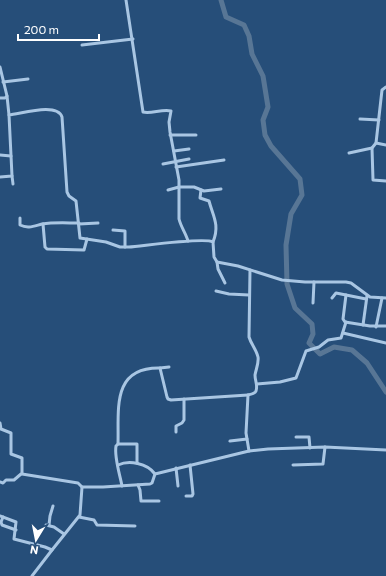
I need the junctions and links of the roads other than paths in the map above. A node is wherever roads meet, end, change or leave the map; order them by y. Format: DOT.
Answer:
graph roads {
  1 [pos="126,0"];
  2 [pos="133,39"];
  3 [pos="82,45"];
  4 [pos="0,67"];
  5 [pos="28,79"];
  6 [pos="3,82"];
  7 [pos="386,87"];
  8 [pos="6,96"];
  9 [pos="0,98"];
  10 [pos="9,115"];
  11 [pos="360,119"];
  12 [pos="379,120"];
  13 [pos="170,135"];
  14 [pos="196,135"];
  15 [pos="376,144"];
  16 [pos="386,145"];
  17 [pos="372,148"];
  18 [pos="188,149"];
  19 [pos="174,151"];
  20 [pos="349,153"];
  21 [pos="0,156"];
  22 [pos="11,156"];
  23 [pos="189,159"];
  24 [pos="224,160"];
  25 [pos="175,162"];
  26 [pos="163,164"];
  27 [pos="176,167"];
  28 [pos="12,176"];
  29 [pos="0,177"];
  30 [pos="386,182"];
  31 [pos="13,184"];
  32 [pos="179,187"];
  33 [pos="221,189"];
  34 [pos="168,190"];
  35 [pos="201,190"];
  36 [pos="20,218"];
  37 [pos="79,223"];
  38 [pos="98,223"];
  39 [pos="43,224"];
  40 [pos="113,230"];
  41 [pos="87,240"];
  42 [pos="188,241"];
  43 [pos="213,242"];
  44 [pos="125,247"];
  45 [pos="217,262"];
  46 [pos="250,270"];
  47 [pos="314,282"];
  48 [pos="225,283"];
  49 [pos="216,290"];
  50 [pos="249,295"];
  51 [pos="346,295"];
  52 [pos="367,297"];
  53 [pos="332,298"];
  54 [pos="384,298"];
  55 [pos="313,303"];
  56 [pos="346,322"];
  57 [pos="362,325"];
  58 [pos="386,326"];
  59 [pos="376,327"];
  60 [pos="343,333"];
  61 [pos="386,343"];
  62 [pos="169,367"];
  63 [pos="160,368"];
  64 [pos="257,384"];
  65 [pos="248,395"];
  66 [pos="184,399"];
  67 [pos="0,423"];
  68 [pos="176,432"];
  69 [pos="296,437"];
  70 [pos="246,439"];
  71 [pos="230,442"];
  72 [pos="118,444"];
  73 [pos="325,447"];
  74 [pos="310,448"];
  75 [pos="386,450"];
  76 [pos="249,451"];
  77 [pos="137,463"];
  78 [pos="118,465"];
  79 [pos="190,465"];
  80 [pos="293,465"];
  81 [pos="176,468"];
  82 [pos="21,474"];
  83 [pos="155,474"];
  84 [pos="0,482"];
  85 [pos="138,485"];
  86 [pos="122,486"];
  87 [pos="178,486"];
  88 [pos="82,487"];
  89 [pos="186,496"];
  90 [pos="158,501"];
  91 [pos="53,506"];
  92 [pos="1,516"];
  93 [pos="79,517"];
  94 [pos="136,526"];
  95 [pos="16,530"];
  96 [pos="64,534"];
  97 [pos="52,550"];
  98 [pos="32,576"];
  1 -- 2 [label="street"];
  2 -- 3 [label="street"];
  2 -- 13 [label="street"];
  4 -- 6 [label="street"];
  5 -- 6 [label="street"];
  6 -- 8 [label="street"];
  7 -- 12 [label="street"];
  8 -- 9 [label="street"];
  8 -- 10 [label="street"];
  10 -- 22 [label="street"];
  10 -- 37 [label="street"];
  11 -- 12 [label="street"];
  12 -- 15 [label="street"];
  13 -- 14 [label="street"];
  13 -- 19 [label="street"];
  15 -- 16 [label="street"];
  15 -- 17 [label="street"];
  17 -- 20 [label="street"];
  17 -- 30 [label="street"];
  18 -- 19 [label="street"];
  19 -- 25 [label="street"];
  21 -- 22 [label="street"];
  22 -- 28 [label="street"];
  23 -- 25 [label="street"];
  24 -- 27 [label="street"];
  25 -- 26 [label="street"];
  25 -- 27 [label="street"];
  27 -- 32 [label="street"];
  28 -- 29 [label="street"];
  28 -- 31 [label="street"];
  32 -- 34 [label="street"];
  32 -- 35 [label="street"];
  32 -- 42 [label="street"];
  33 -- 35 [label="street"];
  35 -- 43 [label="street"];
  36 -- 39 [label="street"];
  37 -- 38 [label="street"];
  37 -- 39 [label="street"];
  37 -- 41 [label="street"];
  39 -- 41 [label="street"];
  40 -- 44 [label="street"];
  41 -- 44 [label="street"];
  42 -- 43 [label="street"];
  42 -- 44 [label="street"];
  43 -- 45 [label="street"];
  45 -- 46 [label="street"];
  45 -- 48 [label="street"];
  46 -- 47 [label="street"];
  46 -- 50 [label="street"];
  47 -- 52 [label="street"];
  47 -- 55 [label="street"];
  49 -- 50 [label="street"];
  50 -- 64 [label="street"];
  51 -- 52 [label="street"];
  51 -- 53 [label="street"];
  51 -- 56 [label="street"];
  52 -- 54 [label="street"];
  52 -- 57 [label="street"];
  54 -- 59 [label="street"];
  56 -- 57 [label="street"];
  56 -- 60 [label="street"];
  57 -- 59 [label="street"];
  58 -- 59 [label="street"];
  60 -- 61 [label="street"];
  60 -- 64 [label="street"];
  62 -- 63 [label="street"];
  63 -- 66 [label="street"];
  63 -- 72 [label="street"];
  64 -- 65 [label="street"];
  65 -- 66 [label="street"];
  65 -- 70 [label="street"];
  66 -- 68 [label="street"];
  67 -- 82 [label="street"];
  69 -- 74 [label="street"];
  70 -- 71 [label="street"];
  70 -- 76 [label="street"];
  72 -- 77 [label="street"];
  72 -- 78 [label="street"];
  73 -- 74 [label="street"];
  73 -- 75 [label="street"];
  73 -- 80 [label="street"];
  74 -- 76 [label="street"];
  76 -- 79 [label="street"];
  77 -- 78 [label="street"];
  77 -- 83 [label="street"];
  78 -- 86 [label="street"];
  79 -- 81 [label="street"];
  79 -- 89 [label="street"];
  81 -- 83 [label="street"];
  81 -- 87 [label="street"];
  82 -- 84 [label="street"];
  82 -- 88 [label="street"];
  83 -- 85 [label="street"];
  85 -- 86 [label="street"];
  85 -- 90 [label="street"];
  86 -- 88 [label="street"];
  88 -- 93 [label="street"];
  91 -- 96 [label="street"];
  92 -- 95 [label="street"];
  92 -- 95 [label="street"];
  93 -- 94 [label="street"];
  93 -- 96 [label="street"];
  95 -- 97 [label="street"];
  96 -- 97 [label="street"];
  97 -- 98 [label="street"];
}
